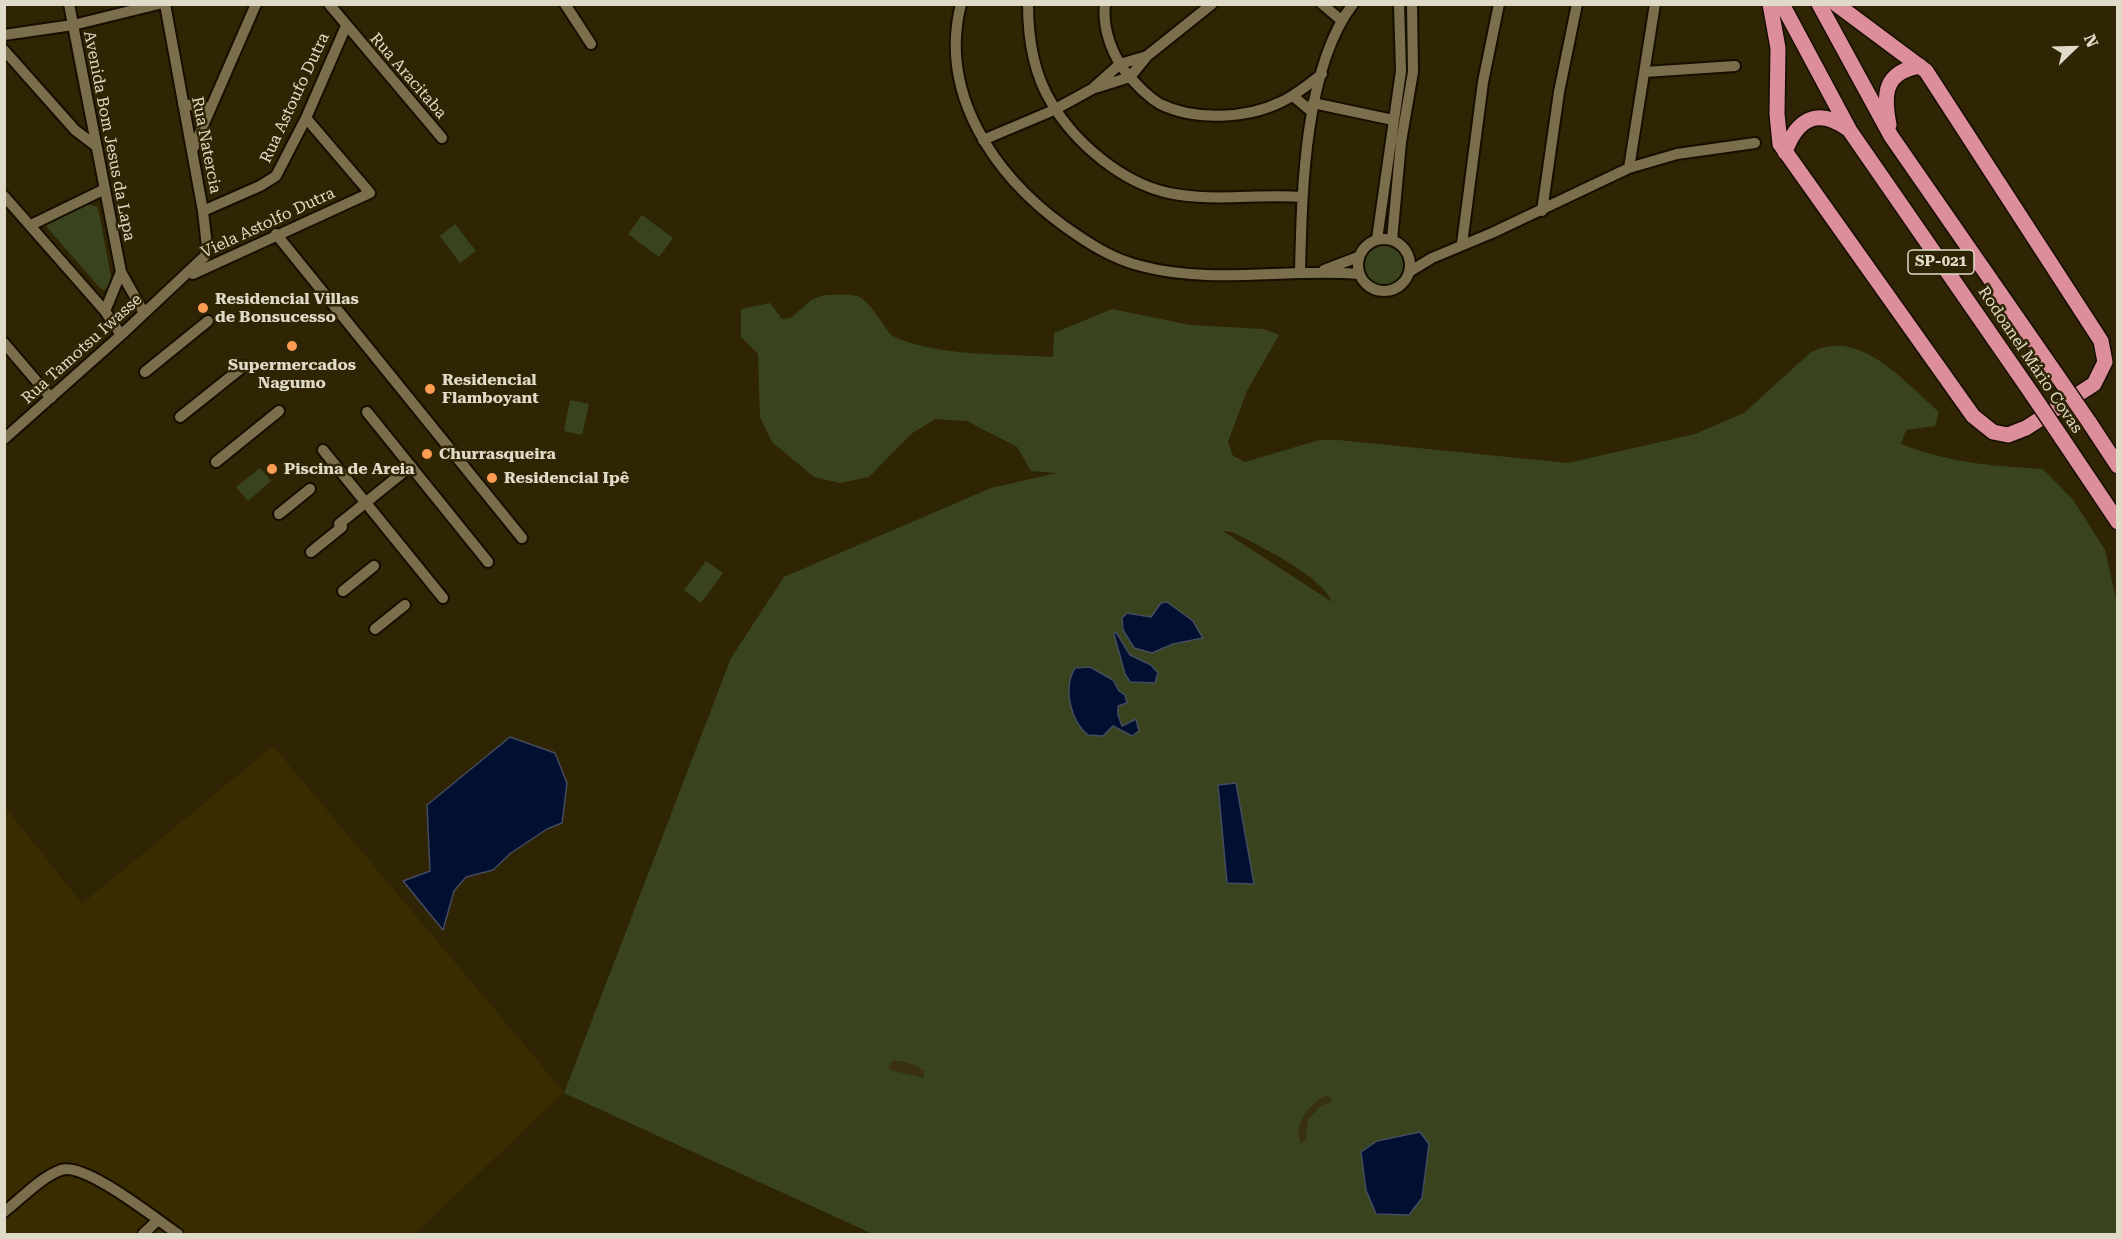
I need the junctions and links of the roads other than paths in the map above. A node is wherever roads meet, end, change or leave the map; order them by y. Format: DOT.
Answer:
graph roads {
  1 [pos="69,4"];
  2 [pos="159,4"];
  3 [pos="165,4"];
  4 [pos="256,4"];
  5 [pos="329,4"];
  6 [pos="565,4"];
  7 [pos="961,4"];
  8 [pos="1028,4"];
  9 [pos="1105,4"];
  10 [pos="1212,4"];
  11 [pos="1322,4"];
  12 [pos="1353,4"];
  13 [pos="1399,4"];
  14 [pos="1412,4"];
  15 [pos="1499,4"];
  16 [pos="1577,4"];
  17 [pos="1655,4"];
  18 [pos="1770,4"];
  19 [pos="1782,4"];
  20 [pos="1819,4"];
  21 [pos="1836,4"];
  22 [pos="1341,20"];
  23 [pos="72,25"];
  24 [pos="346,26"];
  25 [pos="4,35"];
  26 [pos="591,44"];
  27 [pos="4,50"];
  28 [pos="1147,56"];
  29 [pos="1120,64"];
  30 [pos="1735,66"];
  31 [pos="1920,66"];
  32 [pos="1645,72"];
  33 [pos="1322,74"];
  34 [pos="1130,77"];
  35 [pos="1092,90"];
  36 [pos="1293,96"];
  37 [pos="183,104"];
  38 [pos="211,108"];
  39 [pos="1055,108"];
  40 [pos="1312,108"];
  41 [pos="306,118"];
  42 [pos="1393,120"];
  43 [pos="1850,131"];
  44 [pos="1891,136"];
  45 [pos="442,138"];
  46 [pos="983,140"];
  47 [pos="1755,144"];
  48 [pos="96,146"];
  49 [pos="192,151"];
  50 [pos="1785,152"];
  51 [pos="1629,168"];
  52 [pos="105,189"];
  53 [pos="4,196"];
  54 [pos="1302,197"];
  55 [pos="203,211"];
  56 [pos="1542,211"];
  57 [pos="31,225"];
  58 [pos="276,234"];
  59 [pos="1377,239"];
  60 [pos="1392,240"];
  61 [pos="1461,244"];
  62 [pos="1407,253"];
  63 [pos="1358,257"];
  64 [pos="1432,258"];
  65 [pos="1299,271"];
  66 [pos="1320,271"];
  67 [pos="121,272"];
  68 [pos="1409,272"];
  69 [pos="1359,274"];
  70 [pos="179,280"];
  71 [pos="105,311"];
  72 [pos="144,313"];
  73 [pos="208,321"];
  74 [pos="121,335"];
  75 [pos="4,343"];
  76 [pos="244,366"];
  77 [pos="145,372"];
  78 [pos="51,398"];
  79 [pos="279,411"];
  80 [pos="367,411"];
  81 [pos="180,417"];
  82 [pos="4,439"];
  83 [pos="323,450"];
  84 [pos="216,462"];
  85 [pos="411,466"];
  86 [pos="2118,466"];
  87 [pos="310,489"];
  88 [pos="366,503"];
  89 [pos="279,514"];
  90 [pos="2118,522"];
  91 [pos="522,538"];
  92 [pos="311,552"];
  93 [pos="488,562"];
  94 [pos="374,566"];
  95 [pos="343,591"];
  96 [pos="443,598"];
  97 [pos="405,605"];
  98 [pos="375,629"];
  99 [pos="4,1212"];
  100 [pos="158,1220"];
  101 [pos="143,1234"];
  102 [pos="178,1234"];
  1 -- 23 [label="street, Avenida Bom Jesus da Lapa"];
  2 -- 23 [label="street"];
  3 -- 37 [label="street, Rua Natercia"];
  4 -- 38 [label="street"];
  5 -- 24 [label="street, Rua Aracitaba"];
  6 -- 26 [label="street"];
  7 -- 46 [label="street"];
  8 -- 39 [label="street"];
  9 -- 29 [label="street"];
  10 -- 28 [label="street"];
  11 -- 22 [label="street"];
  12 -- 22 [label="street"];
  13 -- 42 [label="street"];
  14 -- 60 [label="street"];
  15 -- 61 [label="street"];
  16 -- 56 [label="street"];
  17 -- 32 [label="street"];
  18 -- 50 [label="highway"];
  19 -- 43 [label="highway, Rodoanel Mário Covas / SP-021"];
  20 -- 44 [label="highway, Rodoanel Mário Covas / SP-021"];
  21 -- 31 [label="highway"];
  22 -- 33 [label="street"];
  23 -- 25 [label="street"];
  23 -- 48 [label="street, Avenida Bom Jesus da Lapa"];
  24 -- 41 [label="street, Rua Astoufo Dutra"];
  24 -- 45 [label="street, Rua Aracitaba"];
  27 -- 48 [label="street"];
  28 -- 29 [label="street"];
  28 -- 34 [label="street"];
  29 -- 34 [label="street"];
  29 -- 35 [label="street"];
  30 -- 32 [label="street"];
  31 -- 44 [label="highway"];
  31 -- 50 [label="highway"];
  32 -- 51 [label="street"];
  33 -- 36 [label="street"];
  33 -- 40 [label="street"];
  34 -- 35 [label="street"];
  34 -- 36 [label="street"];
  35 -- 39 [label="street"];
  36 -- 40 [label="street"];
  37 -- 38 [label="street"];
  37 -- 49 [label="street, Rua Natercia"];
  38 -- 49 [label="street"];
  39 -- 46 [label="street"];
  39 -- 54 [label="street"];
  40 -- 42 [label="street"];
  40 -- 54 [label="street"];
  41 -- 55 [label="street, Rua Astoufo Dutra"];
  41 -- 58 [label="street, Viela Astolfo Dutra"];
  42 -- 59 [label="street"];
  43 -- 50 [label="highway"];
  43 -- 90 [label="highway, Rodoanel Mário Covas / SP-021, bridge"];
  44 -- 86 [label="highway, Rodoanel Mário Covas / SP-021, bridge"];
  46 -- 65 [label="street"];
  47 -- 51 [label="street"];
  48 -- 52 [label="street, Avenida Bom Jesus da Lapa"];
  49 -- 55 [label="street, Rua Natercia"];
  51 -- 56 [label="street"];
  52 -- 57 [label="street"];
  52 -- 67 [label="street, Avenida Bom Jesus da Lapa"];
  53 -- 57 [label="street"];
  54 -- 65 [label="street"];
  55 -- 70 [label="street, Rua Natercia"];
  56 -- 61 [label="street"];
  57 -- 71 [label="street"];
  58 -- 70 [label="street, Viela Astolfo Dutra"];
  58 -- 91 [label="street"];
  59 -- 60 [label="street"];
  59 -- 63 [label="street"];
  60 -- 62 [label="street"];
  61 -- 64 [label="street"];
  62 -- 64 [label="street"];
  62 -- 68 [label="street"];
  63 -- 66 [label="street"];
  63 -- 69 [label="street"];
  64 -- 68 [label="street"];
  65 -- 66 [label="street"];
  66 -- 69 [label="street"];
  67 -- 71 [label="street"];
  67 -- 72 [label="street, Avenida Bom Jesus da Lapa"];
  68 -- 69 [label="street"];
  70 -- 72 [label="street, Rua Tamotsu Iwasse"];
  71 -- 74 [label="street"];
  72 -- 74 [label="street, Rua Tamotsu Iwasse"];
  73 -- 77 [label="street"];
  74 -- 78 [label="street, Rua Tamotsu Iwasse"];
  75 -- 78 [label="street"];
  76 -- 81 [label="street"];
  78 -- 82 [label="street, Rua Tamotsu Iwasse"];
  79 -- 84 [label="street"];
  80 -- 85 [label="street"];
  83 -- 88 [label="street"];
  85 -- 88 [label="street"];
  85 -- 93 [label="street"];
  87 -- 89 [label="street"];
  88 -- 92 [label="street"];
  88 -- 96 [label="street"];
  94 -- 95 [label="street"];
  97 -- 98 [label="street"];
  99 -- 100 [label="street"];
  100 -- 101 [label="street"];
  100 -- 102 [label="street"];
}
